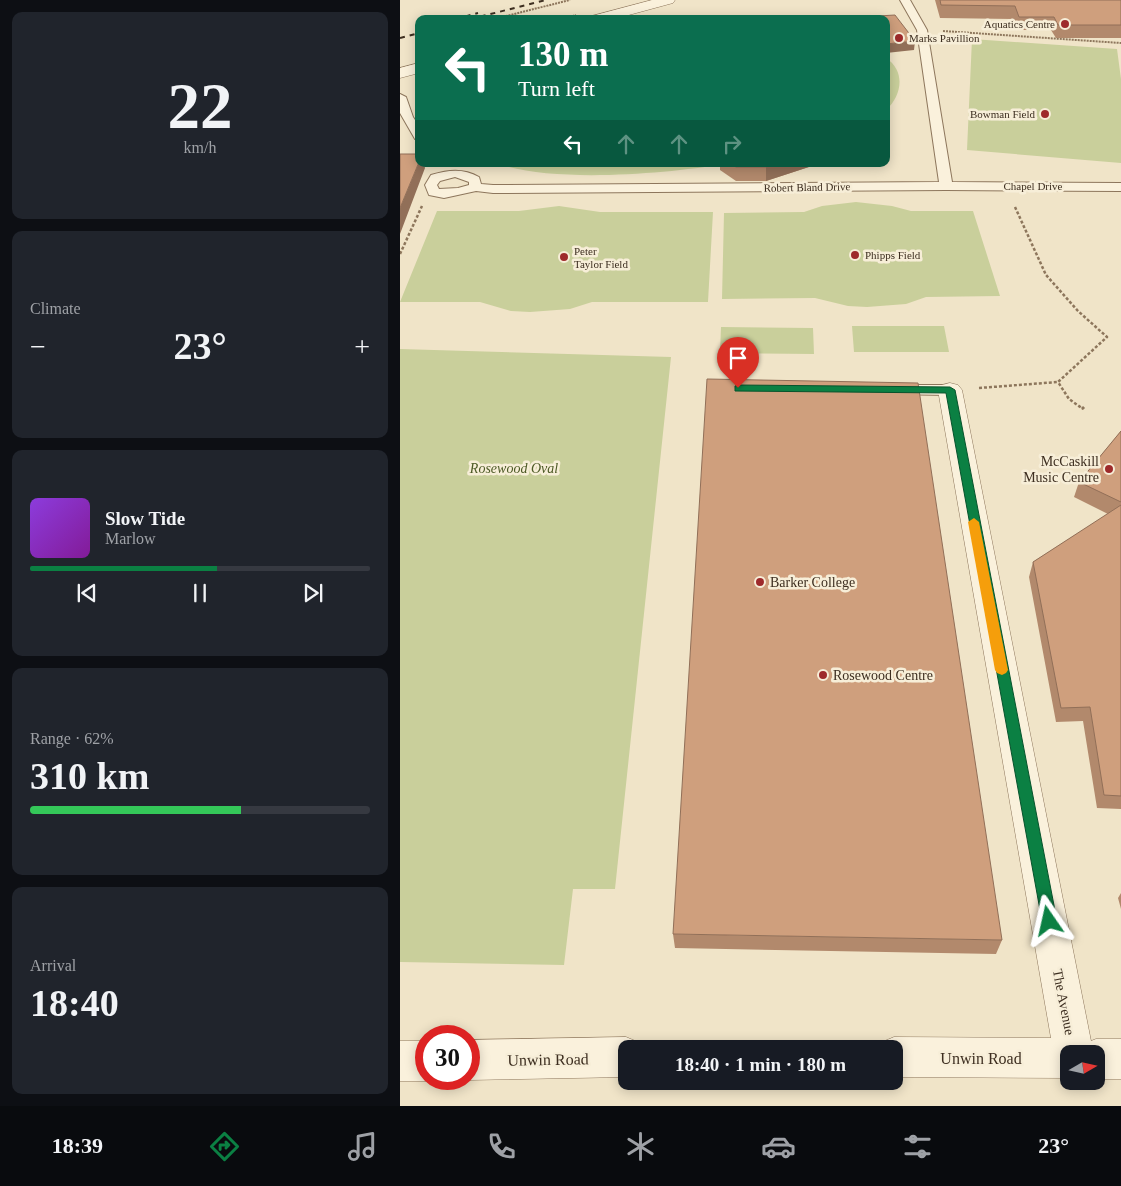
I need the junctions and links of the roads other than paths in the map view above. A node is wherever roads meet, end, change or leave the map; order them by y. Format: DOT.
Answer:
graph roads {
  1 [pos="668,0"];
  2 [pos="905,0"];
  3 [pos="612,15"];
  4 [pos="415,69"];
  5 [pos="400,73"];
  6 [pos="400,82"];
  7 [pos="400,96"];
  8 [pos="404,118"];
  9 [pos="415,131"];
  10 [pos="444,169"];
  11 [pos="946,186"];
  12 [pos="475,187"];
  13 [pos="1121,187"];
  14 [pos="881,390"];
  15 [pos="950,390"];
  16 [pos="1072,1045"];
  17 [pos="618,1057"];
  18 [pos="903,1058"];
  19 [pos="1060,1058"];
  20 [pos="1105,1059"];
  21 [pos="1121,1059"];
  22 [pos="480,1060"];
  23 [pos="400,1061"];
  24 [pos="415,1061"];
  1 -- 3 [label="street"];
  2 -- 11 [label="lane"];
  4 -- 5 [label="street"];
  6 -- 7 [label="lane"];
  7 -- 8 [label="lane"];
  8 -- 9 [label="lane"];
  10 -- 12 [label="lane"];
  10 -- 12 [label="lane, Robert Bland Drive"];
  11 -- 12 [label="lane, Robert Bland Drive"];
  11 -- 13 [label="lane, Chapel Drive"];
  14 -- 15 [label="lane"];
  15 -- 16 [label="street, The Avenue"];
  17 -- 22 [label="street, Unwin Road"];
  18 -- 19 [label="street, Unwin Road"];
  20 -- 21 [label="street"];
  23 -- 24 [label="street"];
}
